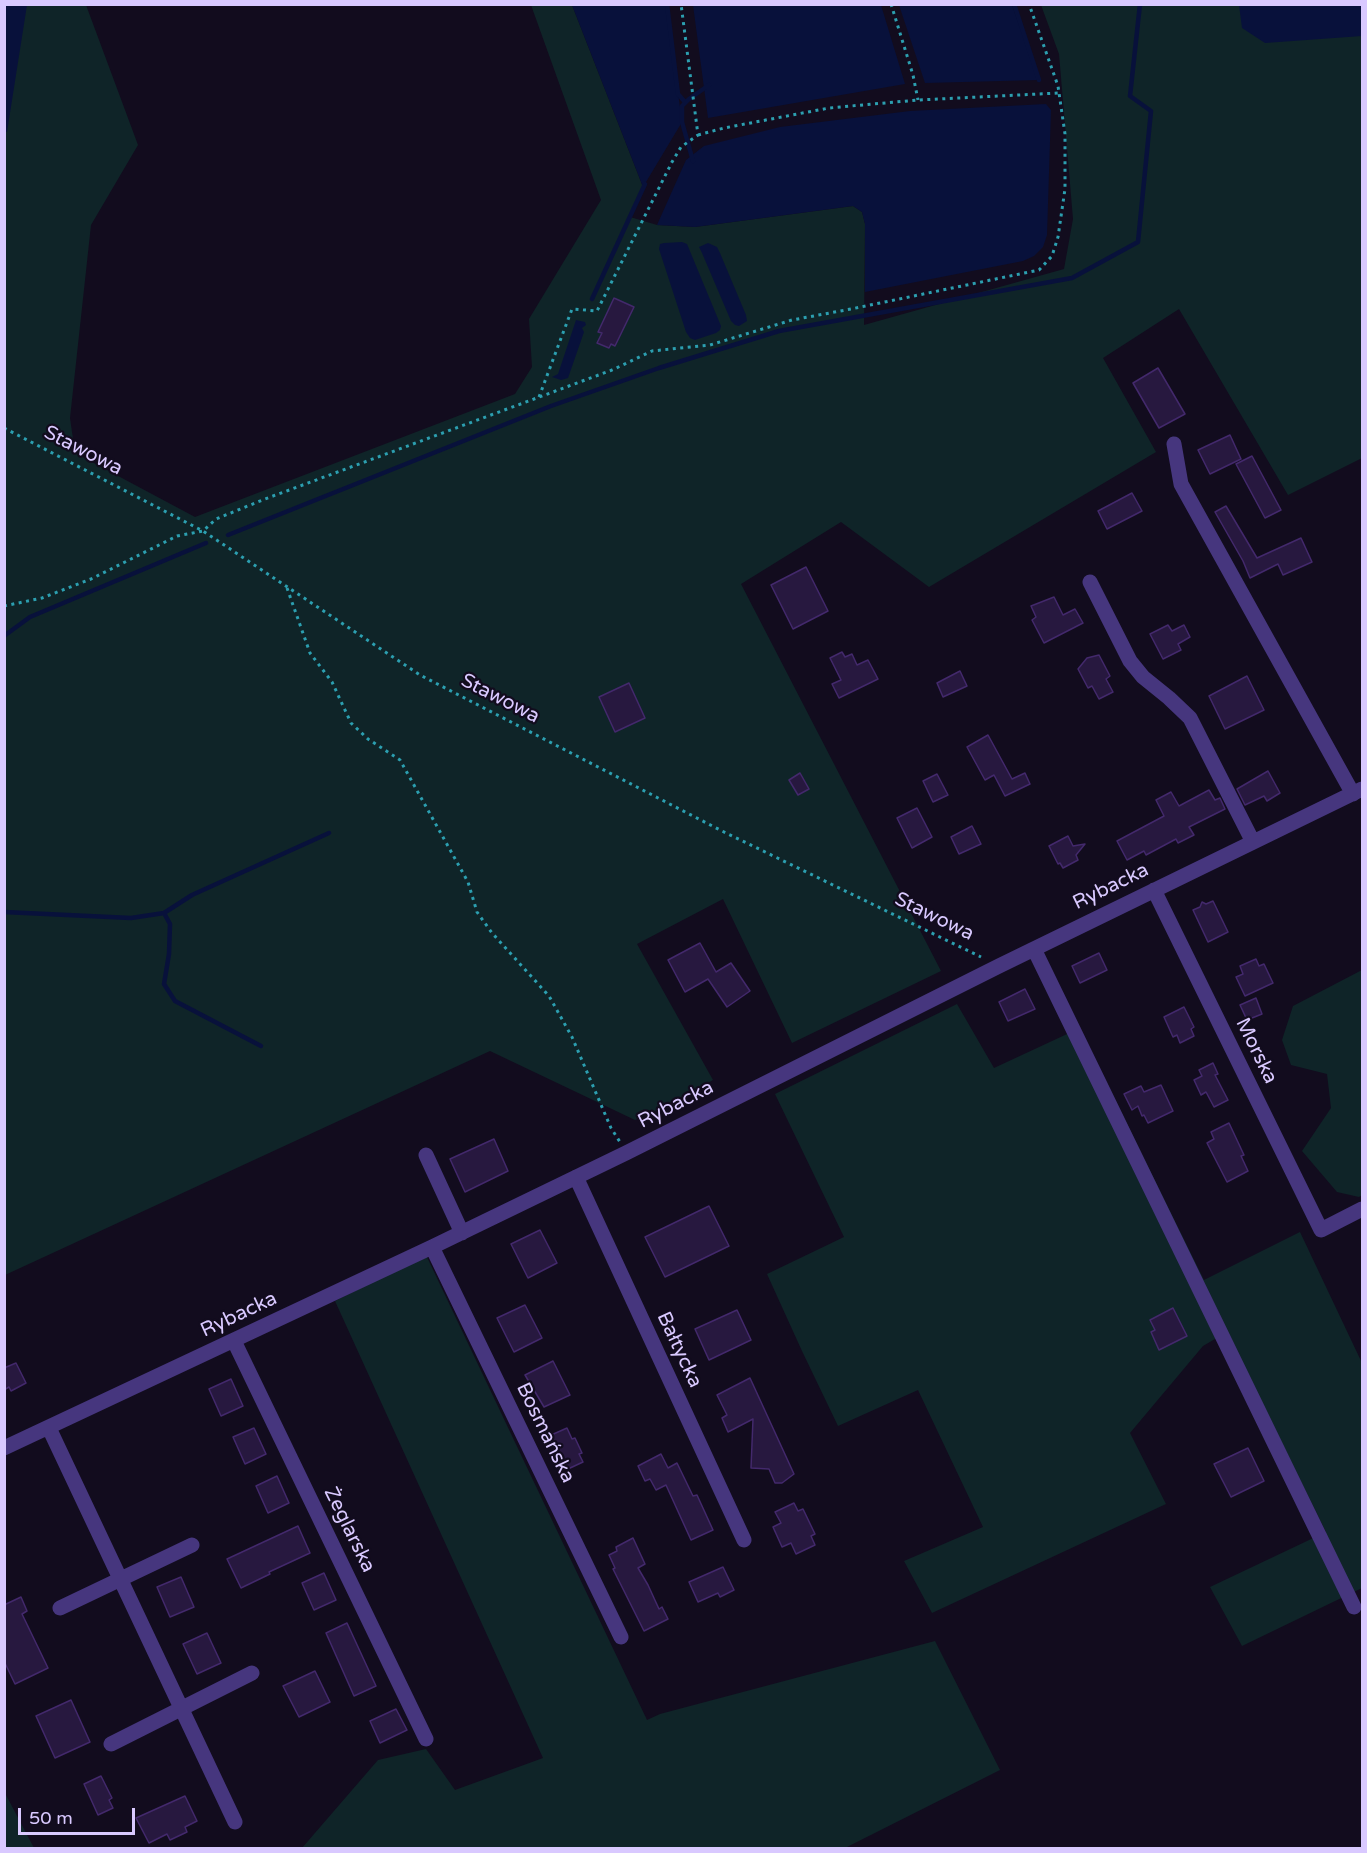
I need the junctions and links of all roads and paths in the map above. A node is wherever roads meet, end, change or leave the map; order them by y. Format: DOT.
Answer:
graph roads {
  1 [pos="681,4"];
  2 [pos="891,4"];
  3 [pos="1029,4"];
  4 [pos="1059,93"];
  5 [pos="918,100"];
  6 [pos="698,135"];
  7 [pos="538,397"];
  8 [pos="4,428"];
  9 [pos="1174,444"];
  10 [pos="203,531"];
  11 [pos="1090,582"];
  12 [pos="286,586"];
  13 [pos="4,606"];
  14 [pos="1358,791"];
  15 [pos="1253,842"];
  16 [pos="1154,890"];
  17 [pos="1034,949"];
  18 [pos="999,966"];
  19 [pos="626,1153"];
  20 [pos="426,1155"];
  21 [pos="576,1177"];
  22 [pos="1362,1209"];
  23 [pos="462,1233"];
  24 [pos="432,1247"];
  25 [pos="234,1341"];
  26 [pos="49,1428"];
  27 [pos="4,1448"];
  28 [pos="744,1540"];
  29 [pos="192,1545"];
  30 [pos="120,1580"];
  31 [pos="1354,1607"];
  32 [pos="60,1608"];
  33 [pos="621,1637"];
  34 [pos="252,1673"];
  35 [pos="181,1709"];
  36 [pos="426,1738"];
  37 [pos="111,1744"];
  38 [pos="235,1822"];
  1 -- 6 [label="path"];
  2 -- 5 [label="path"];
  3 -- 4 [label="path"];
  4 -- 5 [label="path"];
  4 -- 7 [label="path"];
  5 -- 6 [label="path"];
  6 -- 7 [label="path"];
  7 -- 10 [label="path"];
  8 -- 10 [label="path, Stawowa"];
  9 -- 14 [label="street"];
  10 -- 12 [label="path, Stawowa"];
  10 -- 13 [label="path"];
  11 -- 15 [label="street"];
  12 -- 18 [label="path, Stawowa"];
  12 -- 19 [label="path"];
  14 -- 15 [label="street, Rybacka"];
  15 -- 16 [label="street, Rybacka"];
  16 -- 17 [label="street, Rybacka"];
  16 -- 22 [label="street, Morska"];
  17 -- 18 [label="street, Rybacka"];
  17 -- 31 [label="street"];
  18 -- 19 [label="street, Rybacka"];
  19 -- 21 [label="street, Rybacka"];
  20 -- 23 [label="street"];
  21 -- 23 [label="street, Rybacka"];
  21 -- 28 [label="street, Bałtycka"];
  23 -- 24 [label="street, Rybacka"];
  24 -- 25 [label="street, Rybacka"];
  24 -- 33 [label="street, Bosmańska"];
  25 -- 26 [label="street, Rybacka"];
  25 -- 36 [label="street, Żeglarska"];
  26 -- 27 [label="street, Rybacka"];
  26 -- 30 [label="street"];
  29 -- 30 [label="street"];
  30 -- 32 [label="street"];
  30 -- 35 [label="street"];
  34 -- 35 [label="street"];
  35 -- 37 [label="street"];
  35 -- 38 [label="street"];
}
